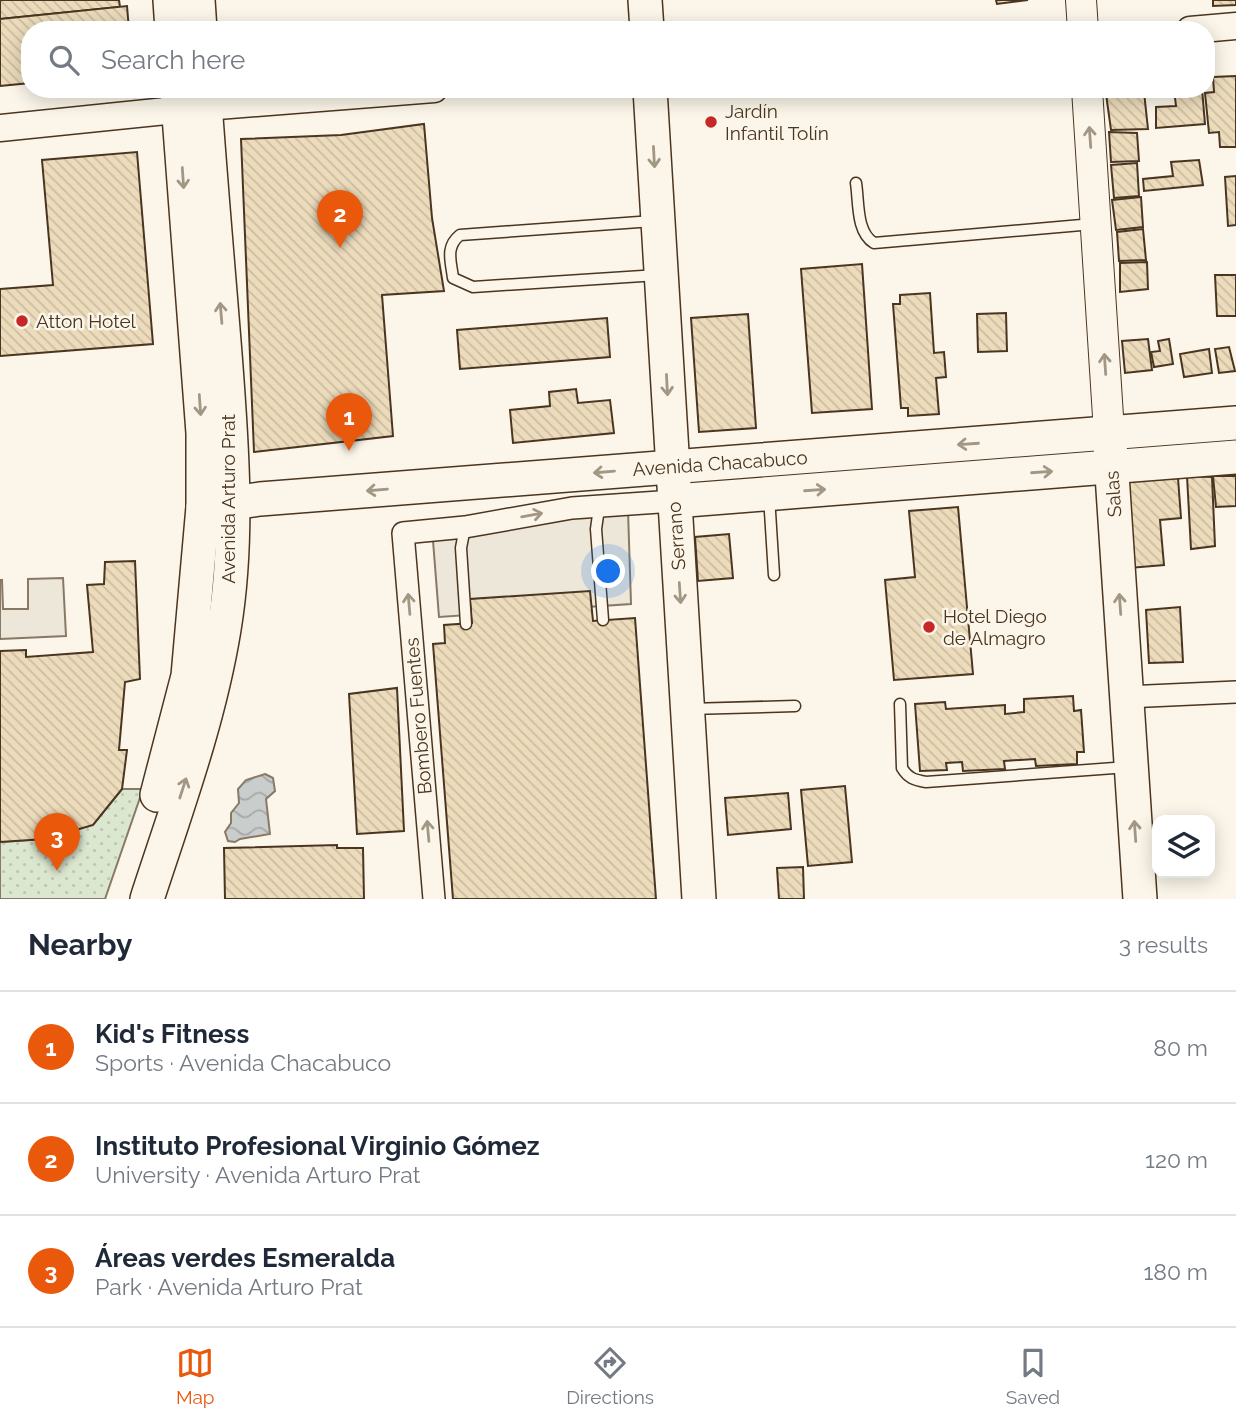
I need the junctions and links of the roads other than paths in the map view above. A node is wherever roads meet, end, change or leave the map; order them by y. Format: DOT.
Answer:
graph roads {
  1 [pos="170,0"];
  2 [pos="198,0"];
  3 [pos="645,0"];
  4 [pos="1081,0"];
  5 [pos="171,21"];
  6 [pos="199,21"];
  7 [pos="646,21"];
  8 [pos="1082,21"];
  9 [pos="1236,26"];
  10 [pos="1215,28"];
  11 [pos="215,98"];
  12 [pos="651,98"];
  13 [pos="1088,98"];
  14 [pos="191,99"];
  15 [pos="0,128"];
  16 [pos="856,183"];
  17 [pos="658,220"];
  18 [pos="1096,224"];
  19 [pos="661,275"];
  20 [pos="1236,423"];
  21 [pos="1109,432"];
  22 [pos="1236,457"];
  23 [pos="1111,466"];
  24 [pos="672,467"];
  25 [pos="769,493"];
  26 [pos="674,501"];
  27 [pos="218,505"];
  28 [pos="603,506"];
  29 [pos="465,527"];
  30 [pos="403,533"];
  31 [pos="774,575"];
  32 [pos="603,620"];
  33 [pos="466,624"];
  34 [pos="1236,692"];
  35 [pos="1126,697"];
  36 [pos="900,704"];
  37 [pos="795,706"];
  38 [pos="687,709"];
  39 [pos="1131,767"];
  40 [pos="126,899"];
  41 [pos="147,899"];
  42 [pos="434,899"];
  43 [pos="699,899"];
  44 [pos="1140,899"];
  1 -- 5 [label="main road"];
  2 -- 6 [label="main road"];
  3 -- 7 [label="main road"];
  4 -- 8 [label="main road"];
  9 -- 10 [label="street"];
  11 -- 14 [label="street"];
  12 -- 17 [label="main road, Serrano, one-way"];
  18 -- 13 [label="main road, Salas, one-way"];
  14 -- 15 [label="street"];
  14 -- 27 [label="main road, Avenida Arturo Prat"];
  16 -- 18 [label="lane"];
  17 -- 19 [label="main road, Serrano"];
  17 -- 19 [label="lane"];
  21 -- 18 [label="main road, Salas, one-way"];
  19 -- 24 [label="main road, Serrano, one-way"];
  20 -- 21 [label="main road, Avenida Chacabuco"];
  21 -- 23 [label="main road, Salas"];
  21 -- 24 [label="main road, Avenida Chacabuco, one-way"];
  22 -- 23 [label="main road, Avenida Chacabuco"];
  25 -- 23 [label="main road, Avenida Chacabuco, one-way"];
  35 -- 23 [label="main road, Salas, one-way"];
  24 -- 26 [label="main road, Serrano"];
  24 -- 27 [label="main road, Avenida Chacabuco, one-way"];
  25 -- 26 [label="main road, Avenida Chacabuco"];
  25 -- 31 [label="lane"];
  26 -- 28 [label="street, Avenida Chacabuco"];
  26 -- 38 [label="main road, Serrano, one-way"];
  27 -- 40 [label="main road, Avenida Arturo Prat"];
  41 -- 27 [label="main road, Avenida Arturo Prat, one-way"];
  29 -- 28 [label="street, Avenida Chacabuco, one-way"];
  28 -- 32 [label="lane"];
  29 -- 30 [label="street, Avenida Chacabuco"];
  29 -- 33 [label="lane"];
  42 -- 30 [label="street, Bombero Fuentes, one-way"];
  34 -- 35 [label="street"];
  35 -- 39 [label="main road, Salas"];
  36 -- 39 [label="lane"];
  37 -- 38 [label="lane"];
  38 -- 43 [label="main road, Serrano"];
  44 -- 39 [label="main road, Salas, one-way"];
}
